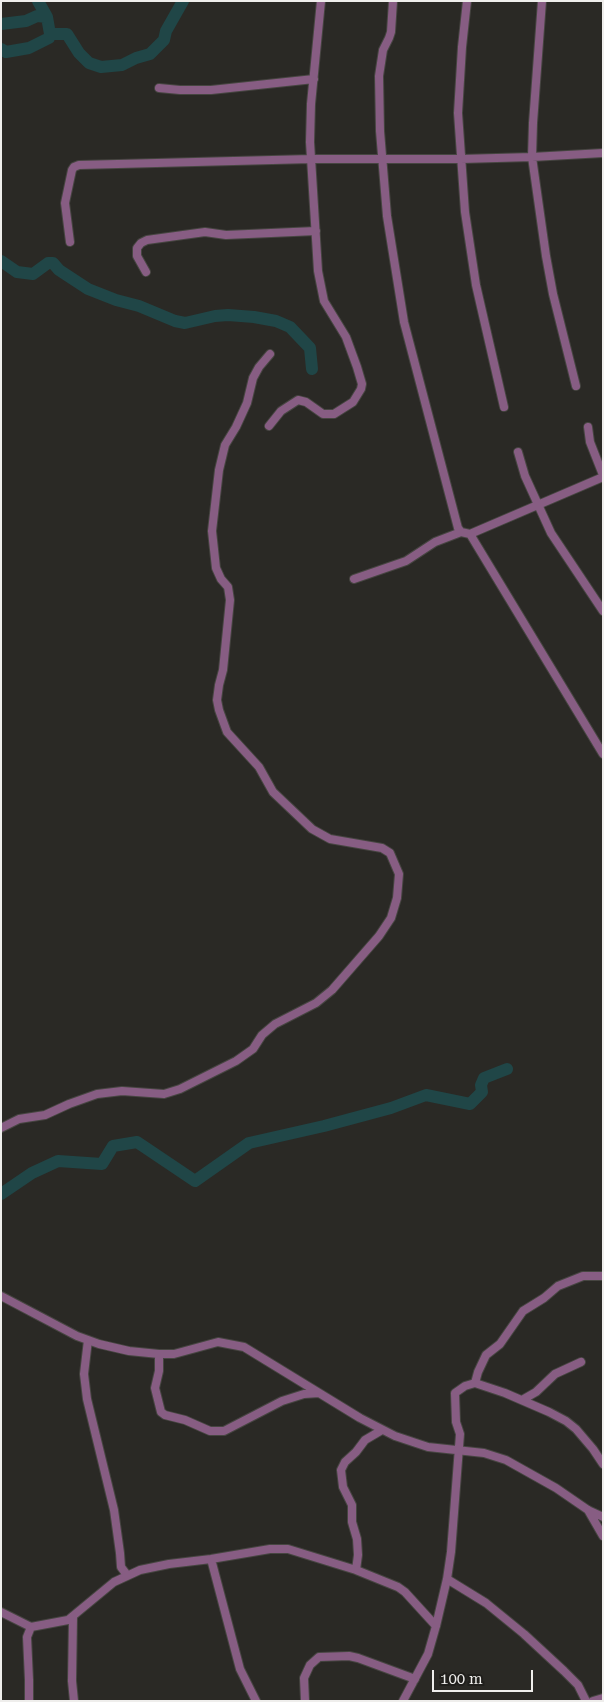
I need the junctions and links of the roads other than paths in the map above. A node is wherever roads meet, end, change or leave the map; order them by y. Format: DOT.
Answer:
graph roads {
  1 [pos="321,1"];
  2 [pos="392,1"];
  3 [pos="467,1"];
  4 [pos="542,1"];
  5 [pos="314,79"];
  6 [pos="160,88"];
  7 [pos="603,153"];
  8 [pos="532,157"];
  9 [pos="311,159"];
  10 [pos="460,159"];
  11 [pos="382,160"];
  12 [pos="316,231"];
  13 [pos="70,242"];
  14 [pos="146,272"];
  15 [pos="270,354"];
  16 [pos="576,386"];
  17 [pos="504,407"];
  18 [pos="269,426"];
  19 [pos="588,427"];
  20 [pos="518,452"];
  21 [pos="603,476"];
  22 [pos="538,504"];
  23 [pos="462,532"];
  24 [pos="470,534"];
  25 [pos="354,580"];
  26 [pos="603,611"];
  27 [pos="603,754"];
  28 [pos="1,1128"];
  29 [pos="603,1276"];
  30 [pos="1,1296"];
  31 [pos="88,1340"];
  32 [pos="159,1354"];
  33 [pos="582,1362"];
  34 [pos="475,1383"];
  35 [pos="319,1393"];
  36 [pos="522,1400"];
  37 [pos="382,1430"];
  38 [pos="458,1451"];
  39 [pos="602,1461"];
  40 [pos="588,1510"];
  41 [pos="603,1517"];
  42 [pos="603,1536"];
  43 [pos="211,1559"];
  44 [pos="356,1570"];
  45 [pos="127,1575"];
  46 [pos="446,1579"];
  47 [pos="1,1612"];
  48 [pos="73,1617"];
  49 [pos="436,1626"];
  50 [pos="31,1627"];
  51 [pos="415,1679"];
  52 [pos="603,1698"];
  53 [pos="29,1701"];
  54 [pos="74,1701"];
  55 [pos="256,1701"];
  56 [pos="305,1701"];
  57 [pos="403,1701"];
  58 [pos="586,1701"];
  59 [pos="593,1701"];
  1 -- 5 [label="street"];
  2 -- 11 [label="street"];
  3 -- 10 [label="street"];
  4 -- 8 [label="street"];
  5 -- 6 [label="street"];
  5 -- 9 [label="street"];
  7 -- 8 [label="street"];
  8 -- 10 [label="street"];
  8 -- 16 [label="street"];
  9 -- 11 [label="street"];
  9 -- 12 [label="street"];
  9 -- 13 [label="street"];
  10 -- 11 [label="street"];
  10 -- 17 [label="street"];
  11 -- 23 [label="street"];
  12 -- 14 [label="street"];
  12 -- 18 [label="street"];
  15 -- 28 [label="street"];
  19 -- 21 [label="street"];
  20 -- 22 [label="street"];
  21 -- 22 [label="street"];
  22 -- 24 [label="street"];
  22 -- 26 [label="street"];
  23 -- 24 [label="street"];
  23 -- 25 [label="street"];
  24 -- 27 [label="street"];
  29 -- 34 [label="street"];
  30 -- 31 [label="street"];
  31 -- 32 [label="street"];
  31 -- 45 [label="street"];
  32 -- 35 [label="street"];
  32 -- 35 [label="street"];
  33 -- 36 [label="street"];
  34 -- 36 [label="street"];
  34 -- 38 [label="street"];
  35 -- 37 [label="street"];
  36 -- 39 [label="street"];
  37 -- 38 [label="street"];
  37 -- 44 [label="street"];
  38 -- 40 [label="street"];
  38 -- 46 [label="street"];
  40 -- 41 [label="street"];
  40 -- 42 [label="street"];
  43 -- 44 [label="street"];
  43 -- 45 [label="street"];
  43 -- 55 [label="street"];
  44 -- 49 [label="street"];
  45 -- 48 [label="street"];
  46 -- 49 [label="street"];
  46 -- 58 [label="street"];
  47 -- 50 [label="street"];
  48 -- 50 [label="street"];
  48 -- 54 [label="street"];
  49 -- 51 [label="street"];
  50 -- 53 [label="street"];
  51 -- 56 [label="street"];
  51 -- 57 [label="street"];
  52 -- 59 [label="street"];
}
